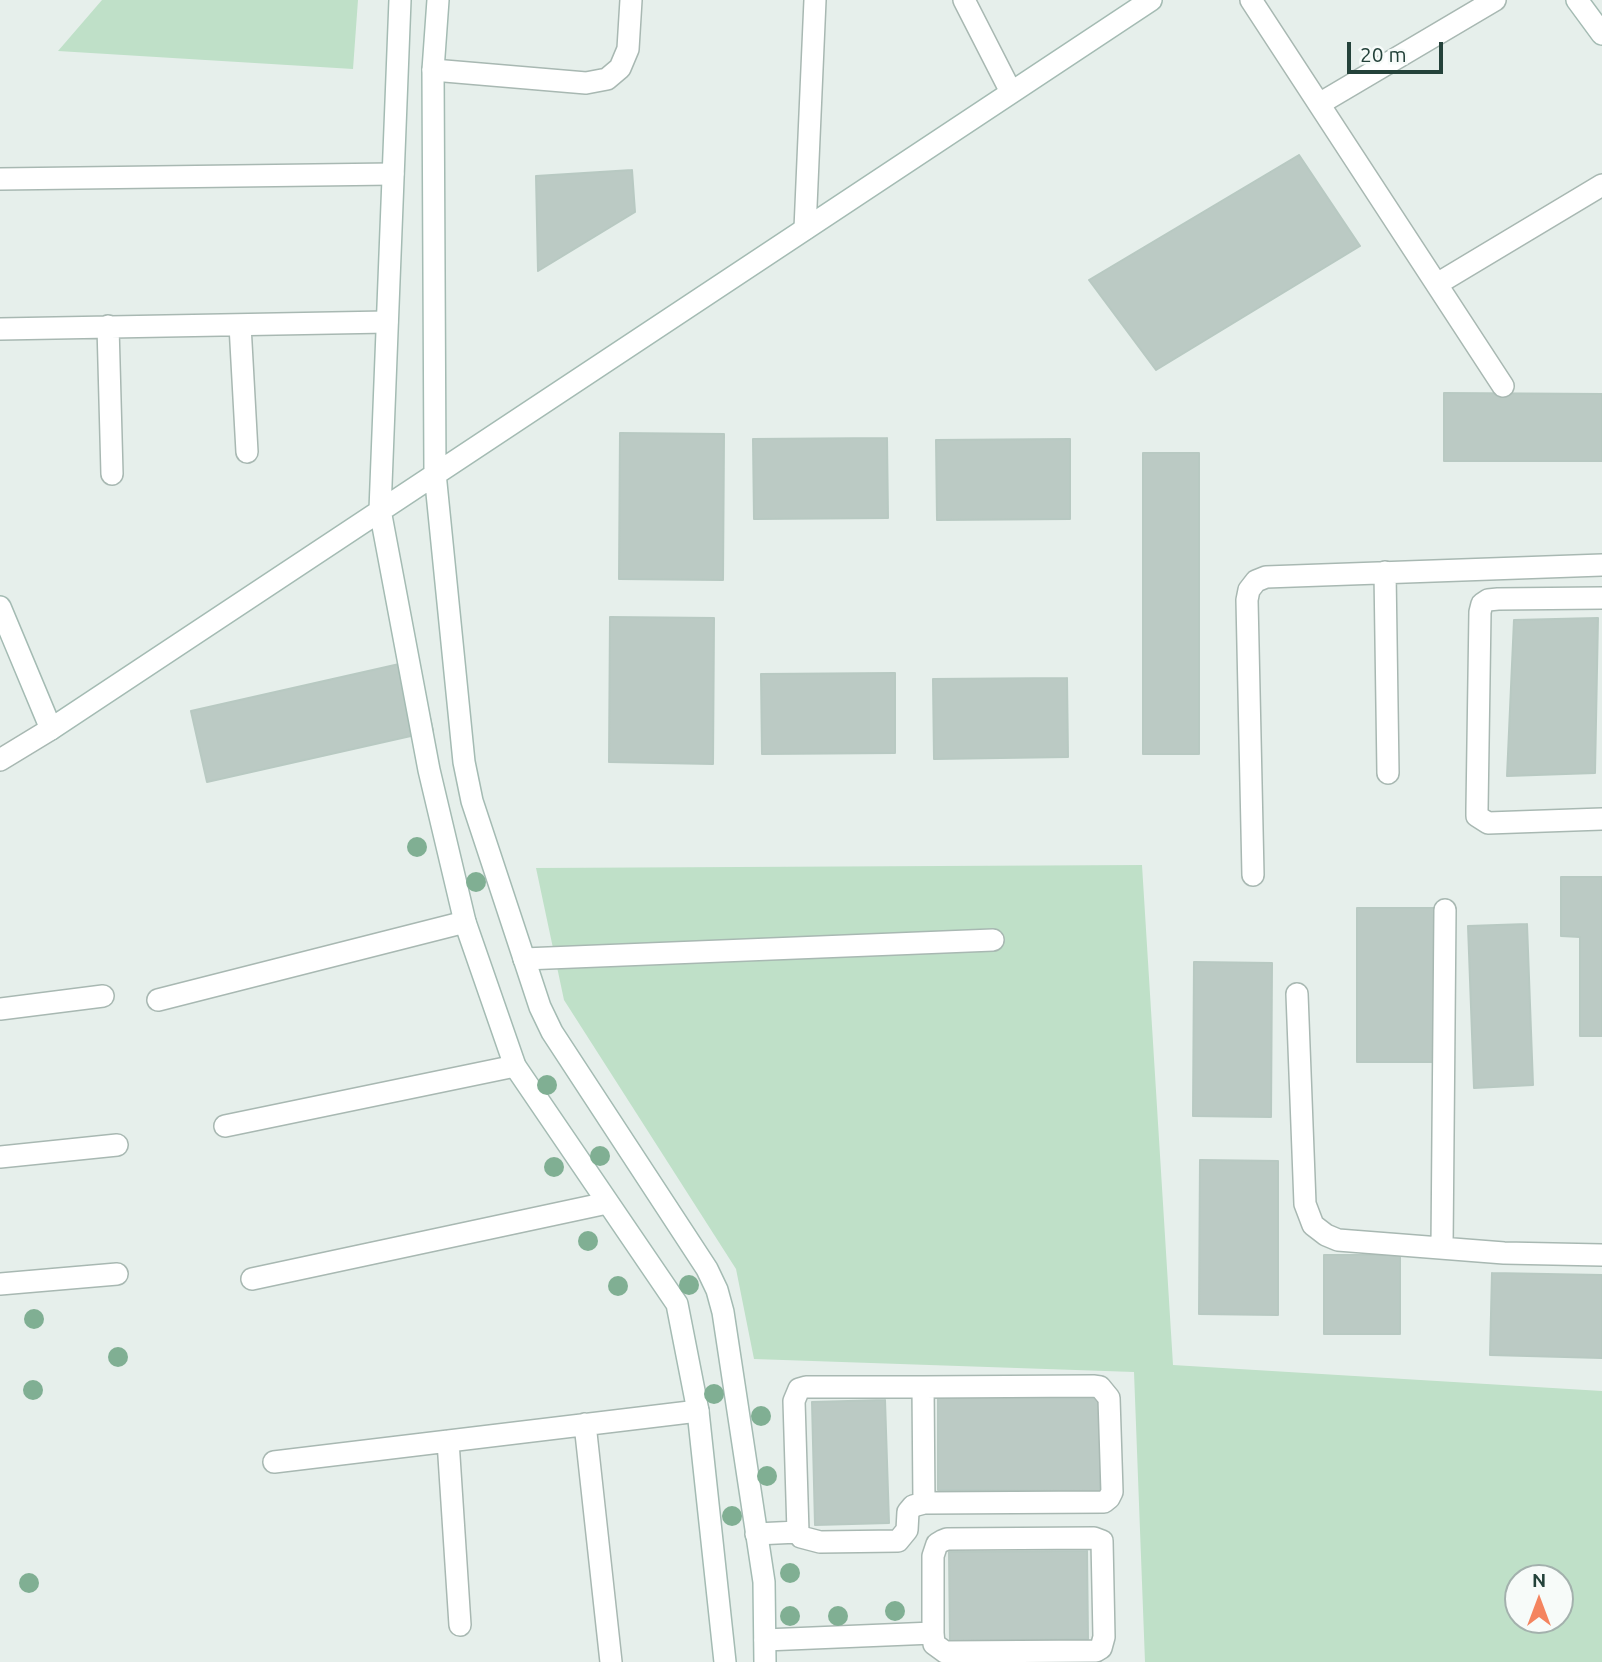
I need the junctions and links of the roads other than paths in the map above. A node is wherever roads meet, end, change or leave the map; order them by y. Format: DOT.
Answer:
graph roads {
  1 [pos="400,0"];
  2 [pos="438,0"];
  3 [pos="631,0"];
  4 [pos="816,0"];
  5 [pos="964,0"];
  6 [pos="1151,0"];
  7 [pos="1251,0"];
  8 [pos="1495,0"];
  9 [pos="1577,0"];
  10 [pos="1602,34"];
  11 [pos="433,70"];
  12 [pos="1011,92"];
  13 [pos="1319,104"];
  14 [pos="393,174"];
  15 [pos="0,179"];
  16 [pos="1602,185"];
  17 [pos="805,229"];
  18 [pos="1437,284"];
  19 [pos="387,322"];
  20 [pos="240,324"];
  21 [pos="108,326"];
  22 [pos="0,329"];
  23 [pos="1503,386"];
  24 [pos="247,452"];
  25 [pos="435,473"];
  26 [pos="112,474"];
  27 [pos="380,510"];
  28 [pos="1602,565"];
  29 [pos="1385,572"];
  30 [pos="1602,598"];
  31 [pos="0,607"];
  32 [pos="51,729"];
  33 [pos="0,760"];
  34 [pos="1388,773"];
  35 [pos="1602,819"];
  36 [pos="1253,875"];
  37 [pos="1445,910"];
  38 [pos="465,922"];
  39 [pos="993,940"];
  40 [pos="524,959"];
  41 [pos="1297,994"];
  42 [pos="103,996"];
  43 [pos="158,1000"];
  44 [pos="0,1009"];
  45 [pos="515,1066"];
  46 [pos="225,1126"];
  47 [pos="117,1145"];
  48 [pos="0,1157"];
  49 [pos="607,1203"];
  50 [pos="1442,1247"];
  51 [pos="1602,1255"];
  52 [pos="117,1274"];
  53 [pos="252,1279"];
  54 [pos="0,1284"];
  55 [pos="923,1387"];
  56 [pos="698,1411"];
  57 [pos="585,1424"];
  58 [pos="448,1441"];
  59 [pos="274,1462"];
  60 [pos="924,1503"];
  61 [pos="798,1532"];
  62 [pos="756,1534"];
  63 [pos="460,1625"];
  64 [pos="933,1633"];
  65 [pos="765,1640"];
  66 [pos="611,1662"];
  67 [pos="725,1662"];
  68 [pos="765,1662"];
  1 -- 14 [label="street"];
  2 -- 11 [label="street"];
  3 -- 11 [label="street"];
  4 -- 17 [label="street"];
  5 -- 12 [label="street"];
  6 -- 12 [label="street"];
  7 -- 13 [label="street"];
  8 -- 13 [label="street"];
  9 -- 10 [label="street"];
  11 -- 25 [label="street"];
  12 -- 17 [label="street"];
  13 -- 18 [label="street"];
  14 -- 15 [label="street"];
  14 -- 19 [label="street"];
  16 -- 18 [label="street"];
  17 -- 25 [label="street"];
  18 -- 23 [label="street"];
  19 -- 20 [label="street"];
  19 -- 27 [label="street"];
  20 -- 21 [label="street"];
  20 -- 24 [label="street"];
  21 -- 22 [label="street"];
  21 -- 26 [label="street"];
  25 -- 27 [label="street"];
  25 -- 40 [label="street"];
  27 -- 32 [label="street"];
  27 -- 38 [label="street"];
  28 -- 29 [label="street"];
  29 -- 34 [label="street"];
  29 -- 36 [label="street"];
  30 -- 35 [label="street"];
  31 -- 32 [label="street"];
  32 -- 33 [label="street"];
  37 -- 50 [label="street"];
  38 -- 43 [label="street"];
  38 -- 45 [label="street"];
  39 -- 40 [label="street"];
  40 -- 62 [label="street"];
  41 -- 50 [label="street"];
  42 -- 44 [label="street"];
  45 -- 46 [label="street"];
  45 -- 49 [label="street"];
  47 -- 48 [label="street"];
  49 -- 53 [label="street"];
  49 -- 56 [label="street"];
  50 -- 51 [label="street"];
  52 -- 54 [label="street"];
  55 -- 60 [label="street"];
  55 -- 60 [label="street"];
  55 -- 61 [label="street"];
  56 -- 57 [label="street"];
  56 -- 67 [label="street"];
  57 -- 58 [label="street"];
  57 -- 66 [label="street"];
  58 -- 59 [label="street"];
  58 -- 63 [label="street"];
  60 -- 61 [label="street"];
  61 -- 62 [label="street"];
  62 -- 65 [label="street"];
  64 -- 64 [label="street"];
  64 -- 65 [label="street"];
  65 -- 68 [label="street"];
}
